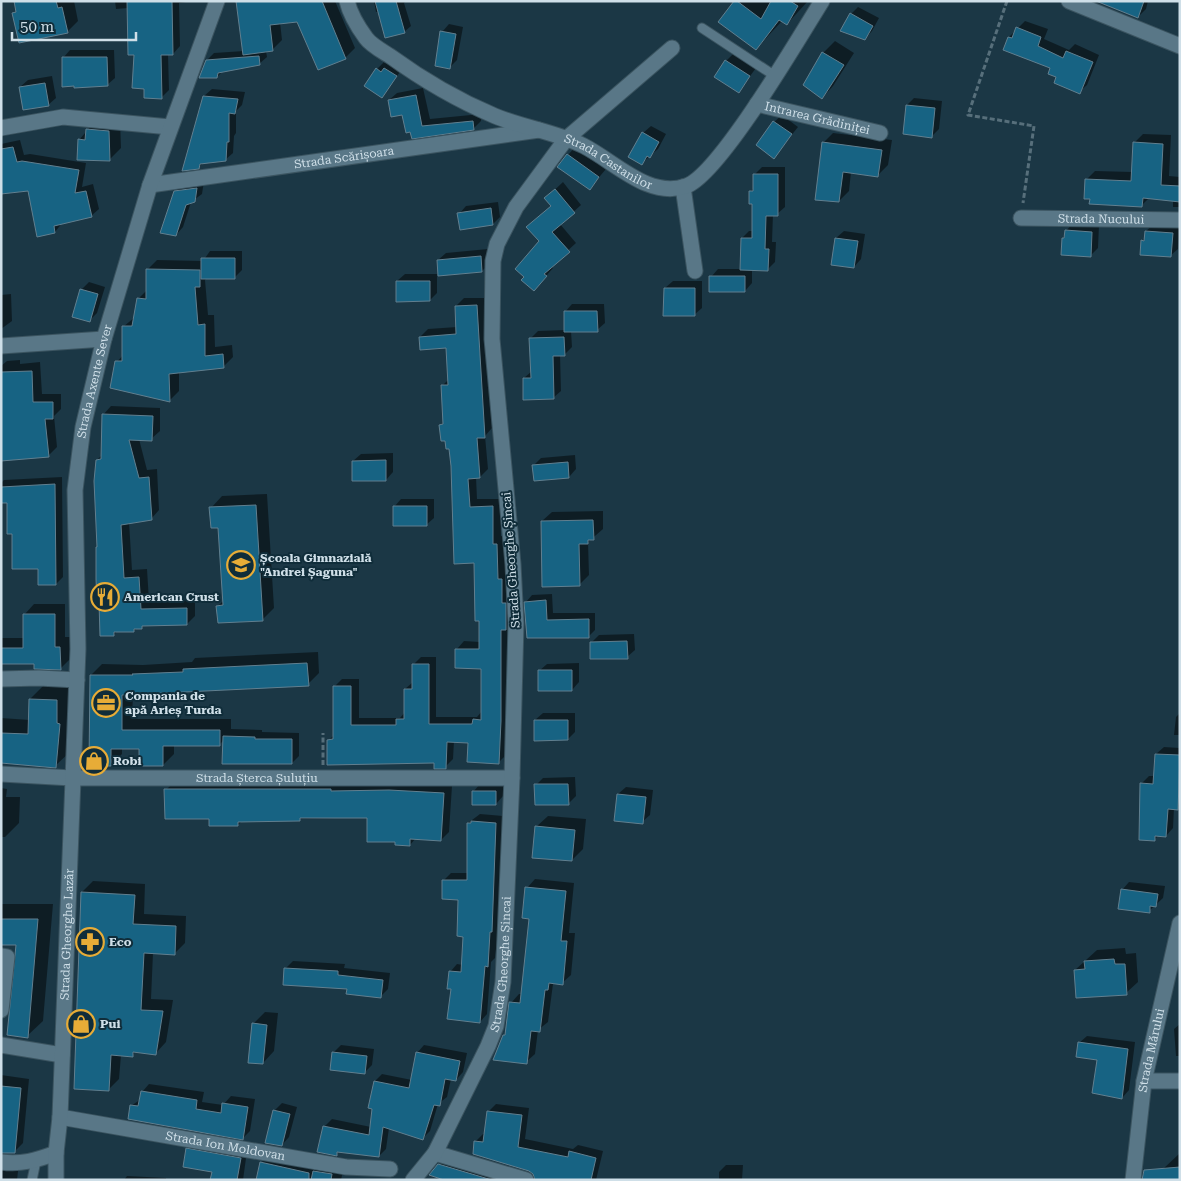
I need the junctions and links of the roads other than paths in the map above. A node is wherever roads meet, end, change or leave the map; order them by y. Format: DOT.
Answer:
graph roads {
  1 [pos="217,1"];
  2 [pos="347,1"];
  3 [pos="822,1"];
  4 [pos="1069,1"];
  5 [pos="702,28"];
  6 [pos="1180,46"];
  7 [pos="672,48"];
  8 [pos="775,76"];
  9 [pos="757,104"];
  10 [pos="170,127"];
  11 [pos="1,128"];
  12 [pos="539,130"];
  13 [pos="880,133"];
  14 [pos="566,139"];
  15 [pos="150,185"];
  16 [pos="683,187"];
  17 [pos="1021,218"];
  18 [pos="1180,220"];
  19 [pos="695,270"];
  20 [pos="104,339"];
  21 [pos="1,346"];
  22 [pos="1,679"];
  23 [pos="77,680"];
  24 [pos="1,774"];
  25 [pos="72,778"];
  26 [pos="512,778"];
  27 [pos="1180,923"];
  28 [pos="1,956"];
  29 [pos="1,1010"];
  30 [pos="1,1045"];
  31 [pos="62,1055"];
  32 [pos="1144,1081"];
  33 [pos="1180,1081"];
  34 [pos="60,1117"];
  35 [pos="56,1153"];
  36 [pos="435,1153"];
  37 [pos="36,1161"];
  38 [pos="1,1162"];
  39 [pos="390,1169"];
  40 [pos="32,1180"];
  41 [pos="56,1180"];
  42 [pos="413,1180"];
  43 [pos="526,1180"];
  44 [pos="1133,1180"];
  1 -- 10 [label="street, Strada Axente Sever"];
  2 -- 12 [label="street, Strada Castanilor"];
  3 -- 8 [label="street"];
  4 -- 6 [label="street"];
  5 -- 8 [label="lane"];
  7 -- 14 [label="street, Strada Gheorghe Șincai"];
  8 -- 9 [label="street"];
  9 -- 13 [label="street, Intrarea Grădiniței"];
  9 -- 16 [label="street"];
  10 -- 11 [label="street"];
  10 -- 15 [label="street, Strada Axente Sever"];
  12 -- 14 [label="street, Strada Castanilor"];
  12 -- 15 [label="street, Strada Scărișoara"];
  14 -- 16 [label="street, Strada Castanilor"];
  14 -- 26 [label="street, Strada Gheorghe Șincai"];
  15 -- 20 [label="street, Strada Axente Sever"];
  16 -- 19 [label="street"];
  17 -- 18 [label="street, Strada Nucului"];
  20 -- 21 [label="street"];
  20 -- 23 [label="street, Strada Axente Sever"];
  22 -- 23 [label="street"];
  23 -- 25 [label="street, Strada Axente Sever"];
  24 -- 25 [label="street, Strada Șterca Șuluțiu"];
  25 -- 26 [label="street, Strada Șterca Șuluțiu"];
  25 -- 31 [label="street, Strada Gheorghe Lazăr"];
  26 -- 36 [label="street, Strada Gheorghe Șincai"];
  27 -- 32 [label="street, Strada Mărului"];
  28 -- 29 [label="street"];
  30 -- 31 [label="street"];
  31 -- 34 [label="street, Strada Gheorghe Lazăr"];
  32 -- 33 [label="street"];
  32 -- 44 [label="street, Strada Mărului"];
  34 -- 35 [label="street, Strada Gheorghe Lazăr"];
  34 -- 39 [label="street, Strada Ion Moldovan"];
  35 -- 37 [label="street"];
  35 -- 41 [label="street, Strada Gheorghe Lazăr"];
  36 -- 42 [label="street, Strada Gheorghe Șincai"];
  36 -- 43 [label="street"];
  37 -- 38 [label="street"];
  37 -- 40 [label="lane"];
}
